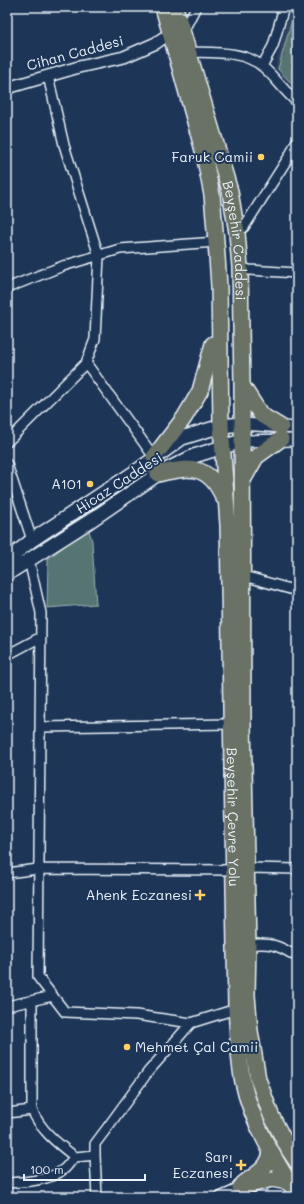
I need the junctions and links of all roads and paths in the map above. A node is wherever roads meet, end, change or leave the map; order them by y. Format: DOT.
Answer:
graph roads {
  1 [pos="163,7"];
  2 [pos="175,7"];
  3 [pos="196,7"];
  4 [pos="284,7"];
  5 [pos="177,34"];
  6 [pos="188,52"];
  7 [pos="262,66"];
  8 [pos="48,76"];
  9 [pos="7,88"];
  10 [pos="297,102"];
  11 [pos="297,140"];
  12 [pos="237,233"];
  13 [pos="216,242"];
  14 [pos="99,256"];
  15 [pos="240,267"];
  16 [pos="297,272"];
  17 [pos="7,288"];
  18 [pos="218,324"];
  19 [pos="86,363"];
  20 [pos="242,385"];
  21 [pos="242,424"];
  22 [pos="221,426"];
  23 [pos="297,428"];
  24 [pos="281,433"];
  25 [pos="186,436"];
  26 [pos="297,440"];
  27 [pos="242,441"];
  28 [pos="7,442"];
  29 [pos="222,446"];
  30 [pos="154,457"];
  31 [pos="192,457"];
  32 [pos="7,464"];
  33 [pos="158,474"];
  34 [pos="242,483"];
  35 [pos="226,505"];
  36 [pos="32,540"];
  37 [pos="7,560"];
  38 [pos="29,560"];
  39 [pos="7,574"];
  40 [pos="244,576"];
  41 [pos="297,591"];
  42 [pos="41,637"];
  43 [pos="7,655"];
  44 [pos="232,724"];
  45 [pos="41,727"];
  46 [pos="38,869"];
  47 [pos="240,869"];
  48 [pos="297,870"];
  49 [pos="7,874"];
  50 [pos="248,945"];
  51 [pos="297,957"];
  52 [pos="53,996"];
  53 [pos="32,1001"];
  54 [pos="7,1006"];
  55 [pos="236,1009"];
  56 [pos="191,1023"];
  57 [pos="32,1110"];
  58 [pos="7,1113"];
  59 [pos="271,1151"];
  60 [pos="95,1155"];
  61 [pos="74,1157"];
  62 [pos="297,1162"];
  63 [pos="288,1182"];
  64 [pos="7,1183"];
  65 [pos="240,1188"];
  66 [pos="297,1195"];
  67 [pos="97,1197"];
  68 [pos="220,1197"];
  1 -- 5 [label="highway, Beyşehir Caddesi"];
  2 -- 5 [label="highway, Beyşehir Caddesi"];
  3 -- 5 [label="street"];
  4 -- 7 [label="street"];
  5 -- 6 [label="highway, Beyşehir Caddesi"];
  5 -- 8 [label="street, Cihan Caddesi"];
  5 -- 13 [label="highway, Beyşehir Caddesi"];
  6 -- 7 [label="street"];
  6 -- 12 [label="highway, Beyşehir Caddesi"];
  7 -- 10 [label="street"];
  8 -- 9 [label="street, Cihan Caddesi"];
  8 -- 14 [label="street"];
  11 -- 12 [label="street"];
  12 -- 15 [label="highway, Beyşehir Caddesi"];
  13 -- 14 [label="street"];
  13 -- 18 [label="highway, Beyşehir Caddesi"];
  14 -- 17 [label="street"];
  14 -- 19 [label="street"];
  15 -- 16 [label="street"];
  15 -- 20 [label="highway, Beyşehir Caddesi"];
  18 -- 22 [label="highway, Beyşehir Caddesi"];
  18 -- 30 [label="highway"];
  19 -- 28 [label="street"];
  19 -- 30 [label="street"];
  20 -- 21 [label="highway, Beyşehir Caddesi"];
  20 -- 24 [label="highway"];
  21 -- 22 [label="main road, Hicaz Caddesi"];
  21 -- 24 [label="street"];
  21 -- 27 [label="highway, Beyşehir Caddesi"];
  22 -- 25 [label="main road, Hicaz Caddesi"];
  22 -- 29 [label="highway, Beyşehir Çevre Yolu"];
  23 -- 24 [label="street"];
  24 -- 26 [label="street"];
  24 -- 27 [label="street, Hicaz Caddesi"];
  24 -- 34 [label="highway"];
  25 -- 30 [label="main road, Hicaz Caddesi"];
  25 -- 31 [label="main road"];
  27 -- 29 [label="main road, Hicaz Caddesi"];
  27 -- 34 [label="highway, Beyşehir Caddesi"];
  29 -- 31 [label="main road, Hicaz Caddesi"];
  29 -- 35 [label="highway, Beyşehir Çevre Yolu"];
  30 -- 36 [label="main road, Hicaz Caddesi"];
  31 -- 33 [label="main road, Hicaz Caddesi"];
  32 -- 36 [label="street"];
  33 -- 35 [label="highway"];
  33 -- 38 [label="main road, Hicaz Caddesi"];
  34 -- 40 [label="highway, Beyşehir Çevre Yolu"];
  35 -- 44 [label="highway, Beyşehir Çevre Yolu"];
  36 -- 37 [label="main road, Hicaz Caddesi"];
  38 -- 39 [label="main road, Hicaz Caddesi"];
  38 -- 42 [label="street"];
  40 -- 41 [label="street"];
  40 -- 47 [label="highway, Beyşehir Çevre Yolu"];
  42 -- 43 [label="street"];
  42 -- 45 [label="street"];
  44 -- 45 [label="street"];
  44 -- 47 [label="highway, Beyşehir Çevre Yolu"];
  45 -- 46 [label="street"];
  46 -- 47 [label="street"];
  46 -- 49 [label="street"];
  46 -- 52 [label="street"];
  47 -- 48 [label="street"];
  47 -- 50 [label="highway, Beyşehir Çevre Yolu"];
  47 -- 55 [label="highway, Beyşehir Çevre Yolu"];
  50 -- 51 [label="street"];
  50 -- 62 [label="highway, Beyşehir Çevre Yolu"];
  52 -- 53 [label="street"];
  52 -- 56 [label="street"];
  53 -- 54 [label="street"];
  53 -- 57 [label="street"];
  55 -- 56 [label="street"];
  55 -- 59 [label="highway, Beyşehir Çevre Yolu"];
  56 -- 60 [label="street"];
  57 -- 58 [label="street"];
  57 -- 61 [label="street"];
  59 -- 63 [label="highway, Beyşehir Çevre Yolu"];
  59 -- 65 [label="highway"];
  60 -- 61 [label="street"];
  60 -- 67 [label="street"];
  61 -- 64 [label="street"];
  63 -- 65 [label="highway"];
  63 -- 66 [label="highway, Beyşehir Çevre Yolu"];
  65 -- 68 [label="street"];
}
